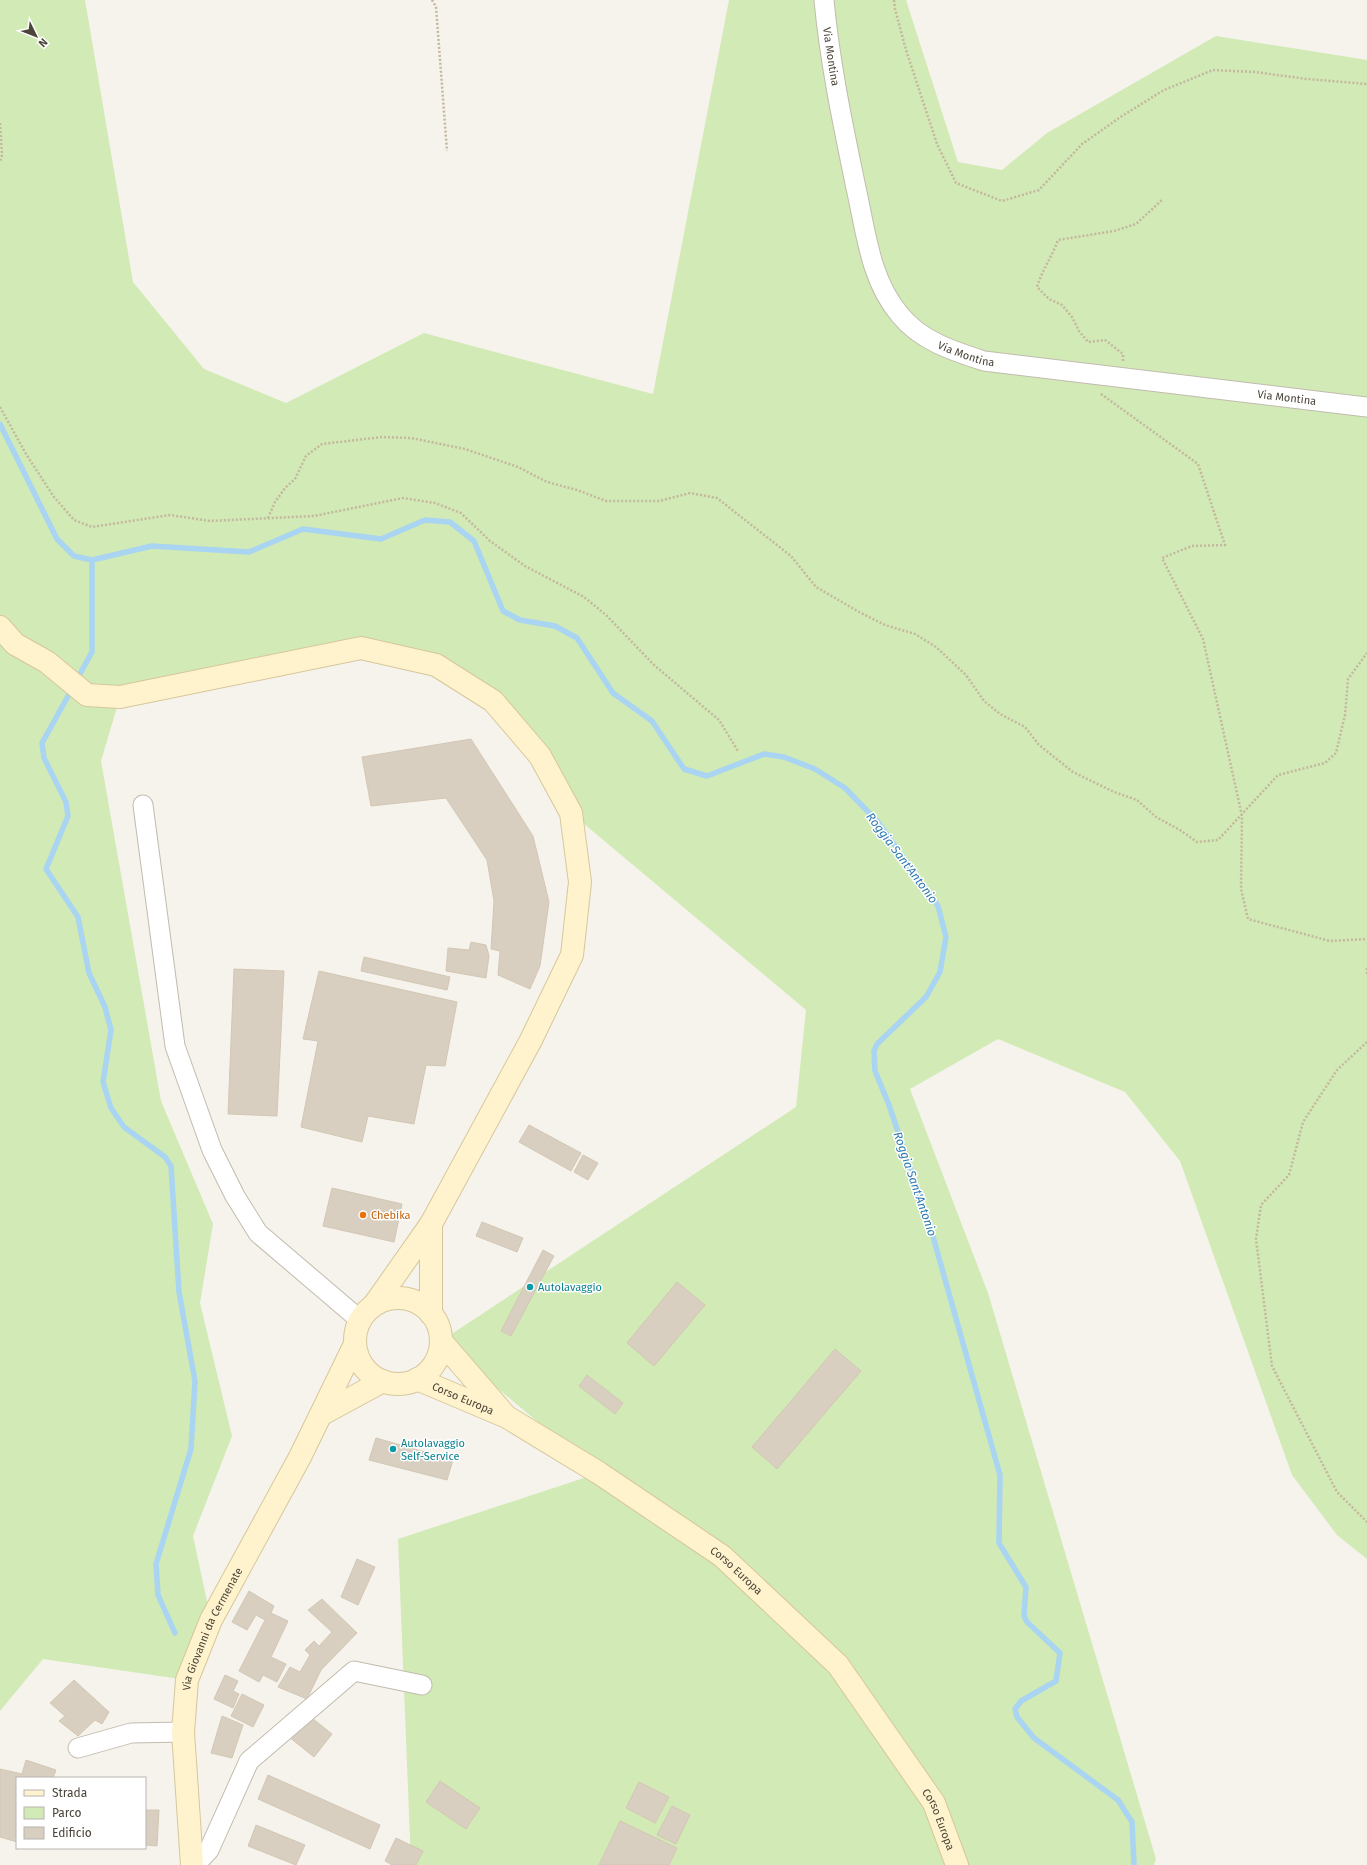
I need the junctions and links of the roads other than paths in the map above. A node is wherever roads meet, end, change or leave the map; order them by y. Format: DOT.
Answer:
graph roads {
  1 [pos="824,0"];
  2 [pos="1367,407"];
  3 [pos="0,627"];
  4 [pos="143,805"];
  5 [pos="431,1224"];
  6 [pos="367,1313"];
  7 [pos="431,1314"];
  8 [pos="441,1341"];
  9 [pos="355,1344"];
  10 [pos="417,1379"];
  11 [pos="383,1381"];
  12 [pos="322,1414"];
  13 [pos="507,1416"];
  14 [pos="422,1685"];
  15 [pos="183,1732"];
  16 [pos="78,1748"];
  17 [pos="193,1865"];
  18 [pos="957,1865"];
  1 -- 2 [label="street, Via Montina"];
  3 -- 5 [label="main road"];
  4 -- 6 [label="street"];
  5 -- 6 [label="main road"];
  5 -- 7 [label="main road"];
  6 -- 7 [label="main road"];
  6 -- 9 [label="main road"];
  7 -- 8 [label="main road"];
  8 -- 10 [label="main road"];
  8 -- 13 [label="main road"];
  9 -- 11 [label="main road"];
  9 -- 12 [label="main road, Via Giovanni da Cermenate"];
  10 -- 11 [label="main road"];
  10 -- 13 [label="main road, Corso Europa"];
  11 -- 12 [label="main road"];
  12 -- 15 [label="main road, Via Giovanni da Cermenate"];
  13 -- 18 [label="main road, Corso Europa"];
  14 -- 17 [label="street"];
  15 -- 16 [label="street"];
  15 -- 17 [label="main road, Via Giovanni da Cermenate"];
}
